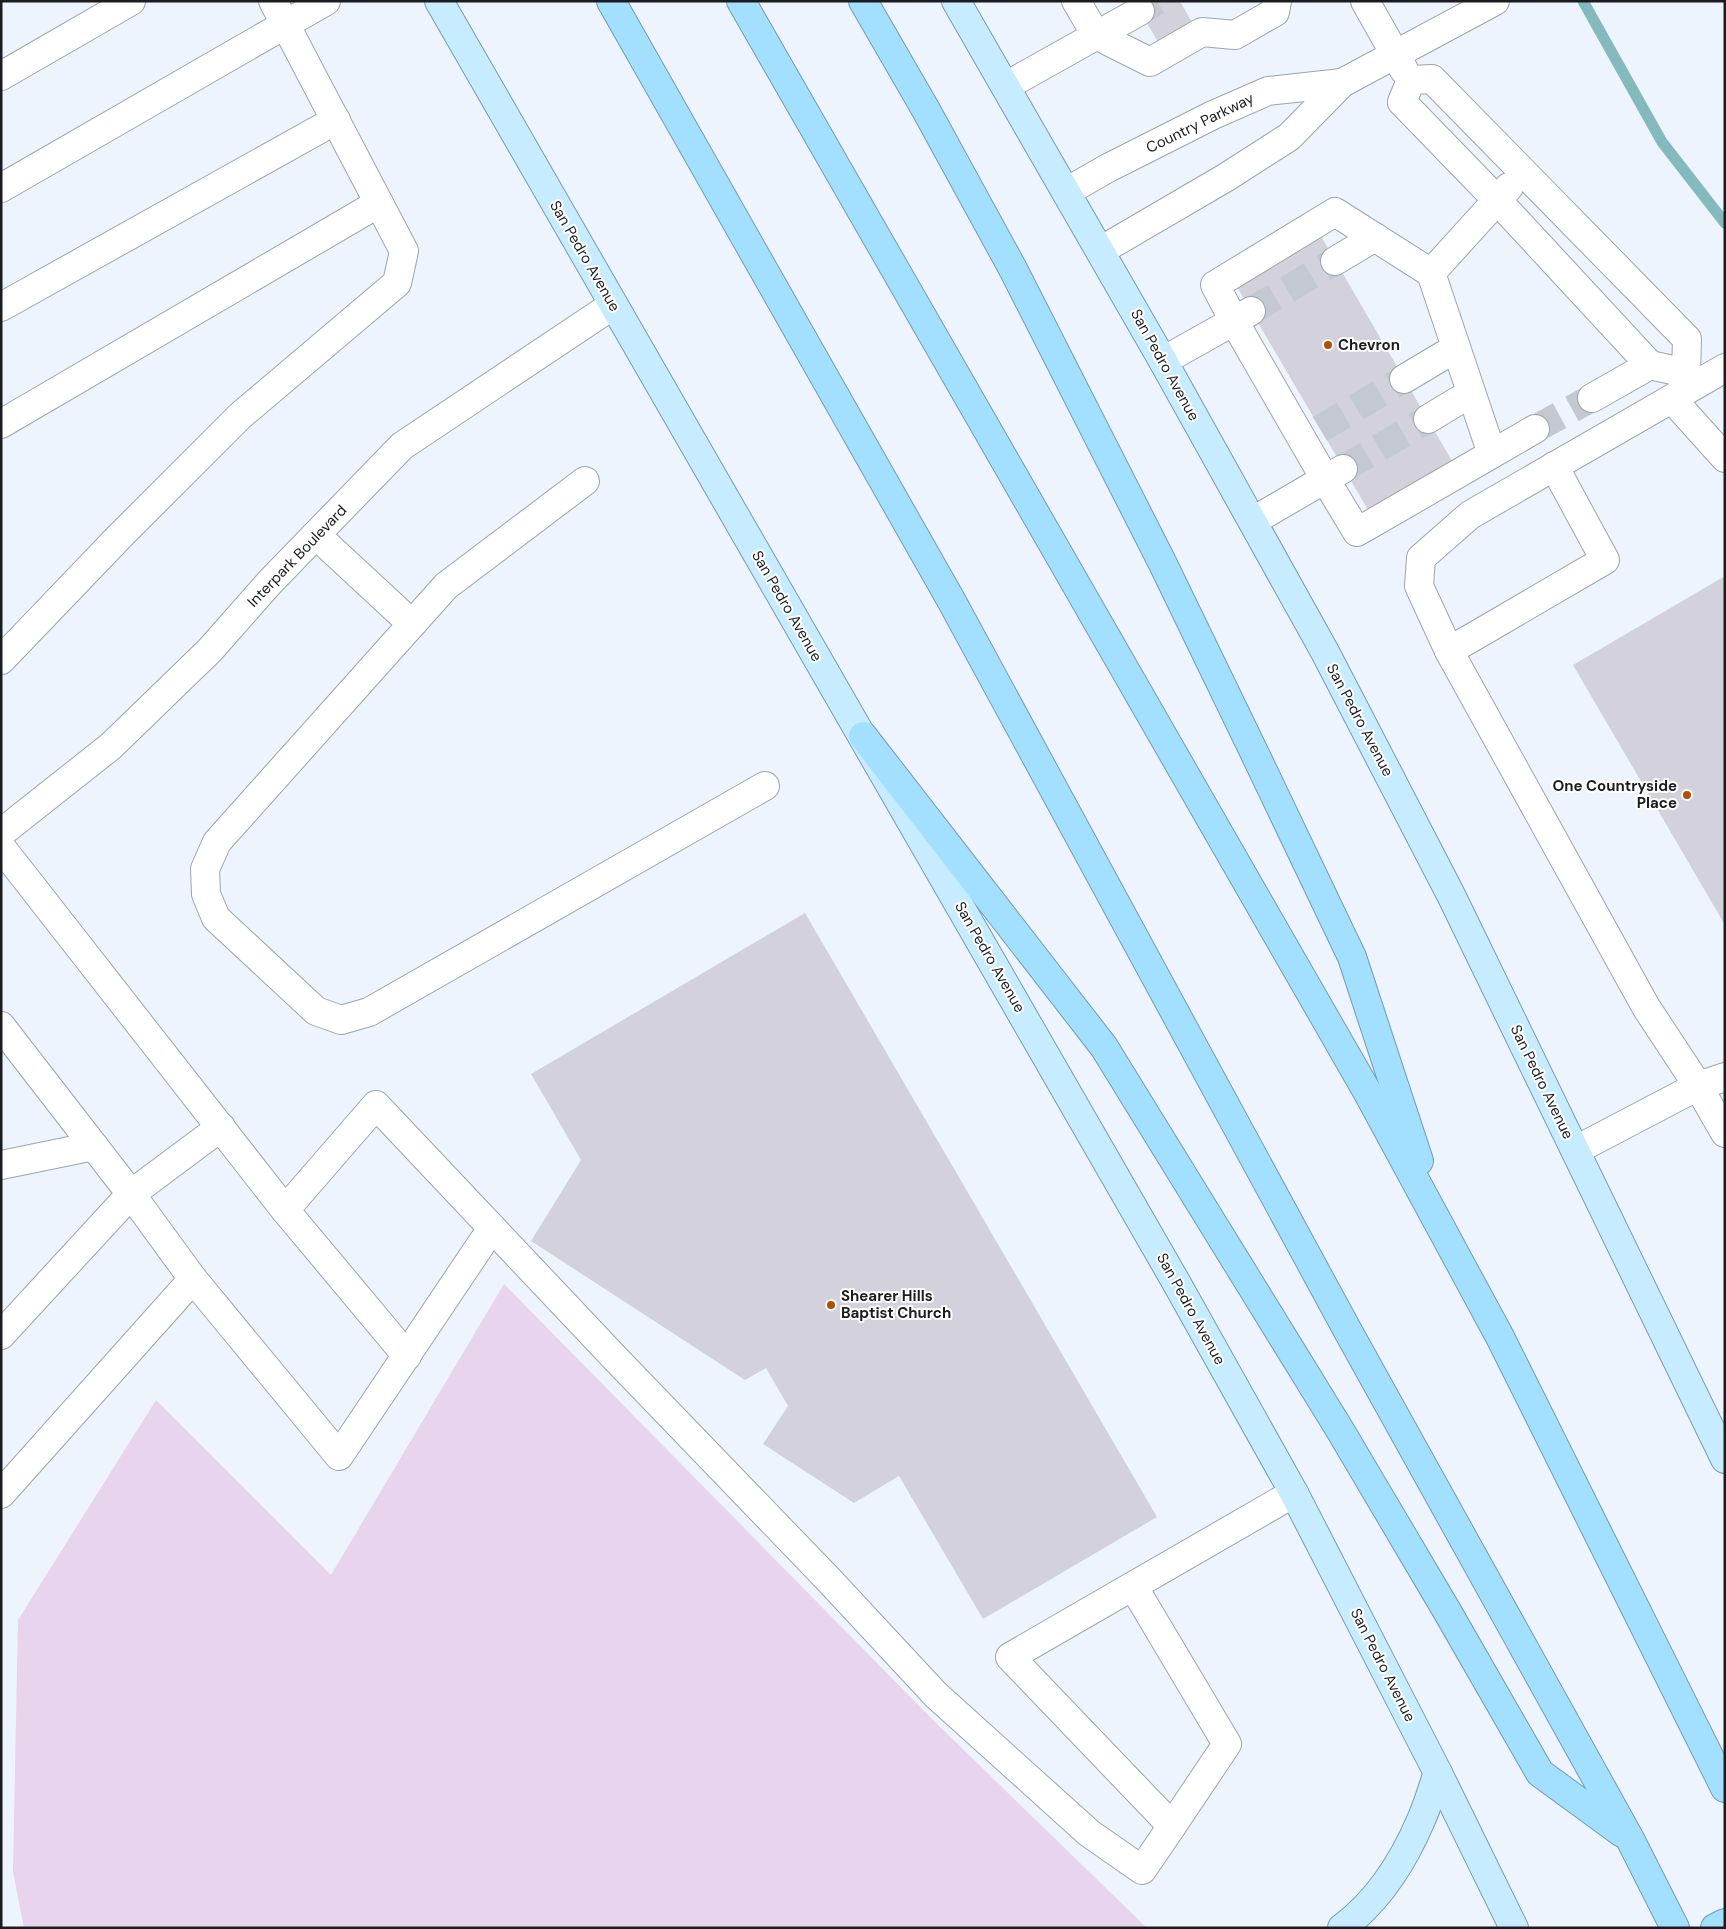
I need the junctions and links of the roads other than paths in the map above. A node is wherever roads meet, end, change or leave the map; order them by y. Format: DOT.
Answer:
graph roads {
  1 [pos="131,1"];
  2 [pos="326,1"];
  3 [pos="439,1"];
  4 [pos="611,1"];
  5 [pos="741,1"];
  6 [pos="863,1"];
  7 [pos="956,1"];
  8 [pos="1076,1"];
  9 [pos="1277,1"];
  10 [pos="1365,1"];
  11 [pos="1495,1"];
  12 [pos="1140,11"];
  13 [pos="280,13"];
  14 [pos="1096,35"];
  15 [pos="1394,55"];
  16 [pos="1,76"];
  17 [pos="1411,80"];
  18 [pos="1342,83"];
  19 [pos="1006,86"];
  20 [pos="336,120"];
  21 [pos="1523,172"];
  22 [pos="1,188"];
  23 [pos="1066,192"];
  24 [pos="1497,200"];
  25 [pos="379,203"];
  26 [pos="1374,237"];
  27 [pos="1100,251"];
  28 [pos="1335,261"];
  29 [pos="1431,273"];
  30 [pos="613,305"];
  31 [pos="1,307"];
  32 [pos="1243,316"];
  33 [pos="1456,348"];
  34 [pos="1163,362"];
  35 [pos="1650,366"];
  36 [pos="1725,368"];
  37 [pos="1692,378"];
  38 [pos="1404,379"];
  39 [pos="1472,393"];
  40 [pos="1592,398"];
  41 [pos="1672,399"];
  42 [pos="1428,419"];
  43 [pos="1,424"];
  44 [pos="1535,430"];
  45 [pos="1492,454"];
  46 [pos="1725,458"];
  47 [pos="1554,466"];
  48 [pos="1334,474"];
  49 [pos="585,481"];
  50 [pos="1253,521"];
  51 [pos="316,535"];
  52 [pos="412,624"];
  53 [pos="1449,652"];
  54 [pos="1,660"];
  55 [pos="862,736"];
  56 [pos="765,786"];
  57 [pos="1,832"];
  58 [pos="1,847"];
  59 [pos="1,1026"];
  60 [pos="1725,1078"];
  61 [pos="1698,1086"];
  62 [pos="220,1127"];
  63 [pos="1725,1133"];
  64 [pos="94,1146"];
  65 [pos="1576,1150"];
  66 [pos="1,1165"];
  67 [pos="131,1194"];
  68 [pos="285,1210"];
  69 [pos="1441,1226"];
  70 [pos="492,1228"];
  71 [pos="193,1279"];
  72 [pos="1,1335"];
  73 [pos="408,1356"];
  74 [pos="1725,1459"];
  75 [pos="1294,1493"];
  76 [pos="1,1494"];
  77 [pos="1134,1586"];
  78 [pos="1438,1773"];
  79 [pos="1725,1788"];
  80 [pos="1172,1826"];
  81 [pos="1630,1839"];
  82 [pos="1725,1923"];
  83 [pos="1342,1928"];
  84 [pos="1514,1928"];
  85 [pos="1675,1928"];
  86 [pos="1715,1928"];
  1 -- 16 [label="street"];
  2 -- 13 [label="street"];
  3 -- 30 [label="main road, San Pedro Avenue"];
  4 -- 81 [label="highway"];
  5 -- 69 [label="highway"];
  6 -- 69 [label="highway"];
  7 -- 19 [label="main road, San Pedro Avenue"];
  8 -- 14 [label="street"];
  9 -- 14 [label="street"];
  10 -- 15 [label="street"];
  11 -- 15 [label="street, Country Parkway"];
  12 -- 14 [label="street"];
  13 -- 20 [label="street"];
  13 -- 22 [label="street"];
  14 -- 19 [label="street"];
  15 -- 17 [label="street"];
  15 -- 18 [label="street, Country Parkway"];
  17 -- 21 [label="street"];
  17 -- 24 [label="street"];
  18 -- 23 [label="street, Country Parkway"];
  18 -- 27 [label="street, Country Parkway"];
  19 -- 23 [label="main road, San Pedro Avenue"];
  20 -- 25 [label="street"];
  20 -- 31 [label="street"];
  21 -- 24 [label="street"];
  21 -- 37 [label="street"];
  23 -- 27 [label="main road, San Pedro Avenue"];
  24 -- 29 [label="street"];
  24 -- 35 [label="street"];
  25 -- 43 [label="street"];
  25 -- 54 [label="street"];
  26 -- 28 [label="street"];
  26 -- 29 [label="street"];
  26 -- 32 [label="street"];
  27 -- 34 [label="main road, San Pedro Avenue"];
  29 -- 33 [label="street"];
  30 -- 51 [label="street, Interpark Boulevard"];
  30 -- 55 [label="main road, San Pedro Avenue"];
  32 -- 34 [label="street"];
  32 -- 48 [label="street"];
  33 -- 38 [label="street"];
  33 -- 39 [label="street"];
  34 -- 50 [label="main road, San Pedro Avenue"];
  35 -- 37 [label="street"];
  35 -- 40 [label="street"];
  36 -- 37 [label="street"];
  37 -- 41 [label="street"];
  39 -- 42 [label="street"];
  39 -- 45 [label="street"];
  41 -- 46 [label="street"];
  41 -- 47 [label="street"];
  44 -- 45 [label="street"];
  45 -- 48 [label="street"];
  47 -- 53 [label="street"];
  47 -- 53 [label="street"];
  48 -- 50 [label="street"];
  49 -- 52 [label="street"];
  50 -- 65 [label="main road, San Pedro Avenue"];
  51 -- 52 [label="street"];
  51 -- 57 [label="street, Interpark Boulevard"];
  52 -- 56 [label="street"];
  53 -- 61 [label="street"];
  55 -- 75 [label="main road, San Pedro Avenue"];
  55 -- 81 [label="highway"];
  58 -- 62 [label="street"];
  59 -- 64 [label="street"];
  60 -- 61 [label="street"];
  61 -- 63 [label="street"];
  61 -- 65 [label="street"];
  62 -- 67 [label="street"];
  62 -- 68 [label="street"];
  64 -- 66 [label="street"];
  64 -- 67 [label="street"];
  65 -- 74 [label="main road, San Pedro Avenue"];
  67 -- 71 [label="street"];
  67 -- 72 [label="street"];
  68 -- 70 [label="street"];
  68 -- 73 [label="street"];
  69 -- 79 [label="highway"];
  70 -- 73 [label="street"];
  70 -- 80 [label="street"];
  71 -- 73 [label="street"];
  71 -- 76 [label="street"];
  75 -- 77 [label="street"];
  75 -- 78 [label="main road, San Pedro Avenue"];
  77 -- 80 [label="street"];
  77 -- 80 [label="street"];
  78 -- 83 [label="main road"];
  78 -- 84 [label="main road, San Pedro Avenue"];
  81 -- 85 [label="highway"];
  82 -- 86 [label="highway"];
}
